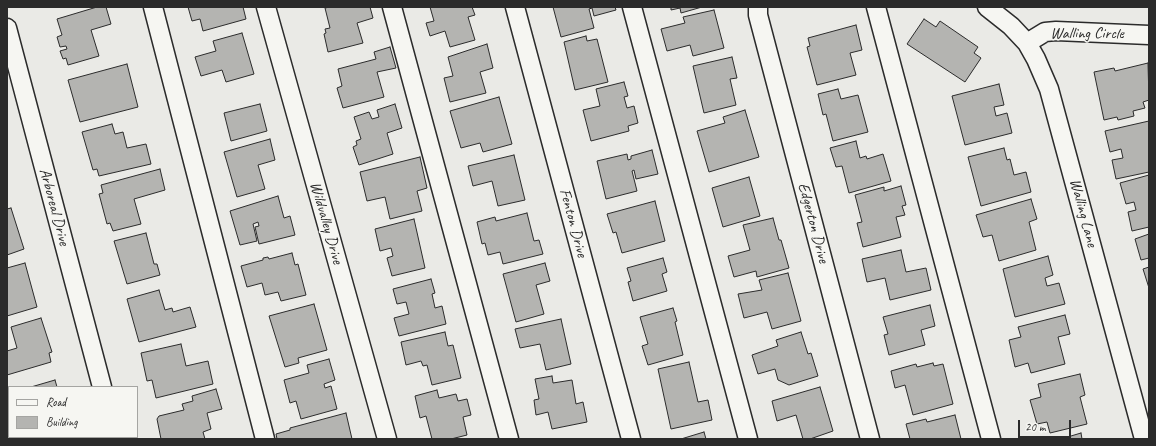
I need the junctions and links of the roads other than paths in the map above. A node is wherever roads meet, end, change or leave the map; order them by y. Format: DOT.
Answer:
graph roads {
  1 [pos="153,7"];
  2 [pos="266,7"];
  3 [pos="392,7"];
  4 [pos="516,7"];
  5 [pos="632,7"];
  6 [pos="758,7"];
  7 [pos="876,7"];
  8 [pos="987,7"];
  9 [pos="7,28"];
  10 [pos="1149,35"];
  11 [pos="1027,43"];
  12 [pos="102,386"];
  13 [pos="265,439"];
  14 [pos="387,439"];
  15 [pos="509,439"];
  16 [pos="631,439"];
  17 [pos="748,439"];
  18 [pos="870,439"];
  19 [pos="992,439"];
  20 [pos="1144,439"];
  1 -- 13 [label="street"];
  2 -- 14 [label="street, Wildvalley Drive"];
  3 -- 15 [label="street"];
  4 -- 16 [label="street, Fenton Drive"];
  5 -- 17 [label="street"];
  6 -- 18 [label="street, Edgerton Drive"];
  7 -- 19 [label="street"];
  8 -- 11 [label="street, Walling Lane"];
  9 -- 12 [label="street, Arboreal Drive"];
  10 -- 11 [label="street, Walling Circle"];
  11 -- 20 [label="street, Walling Lane"];
}
